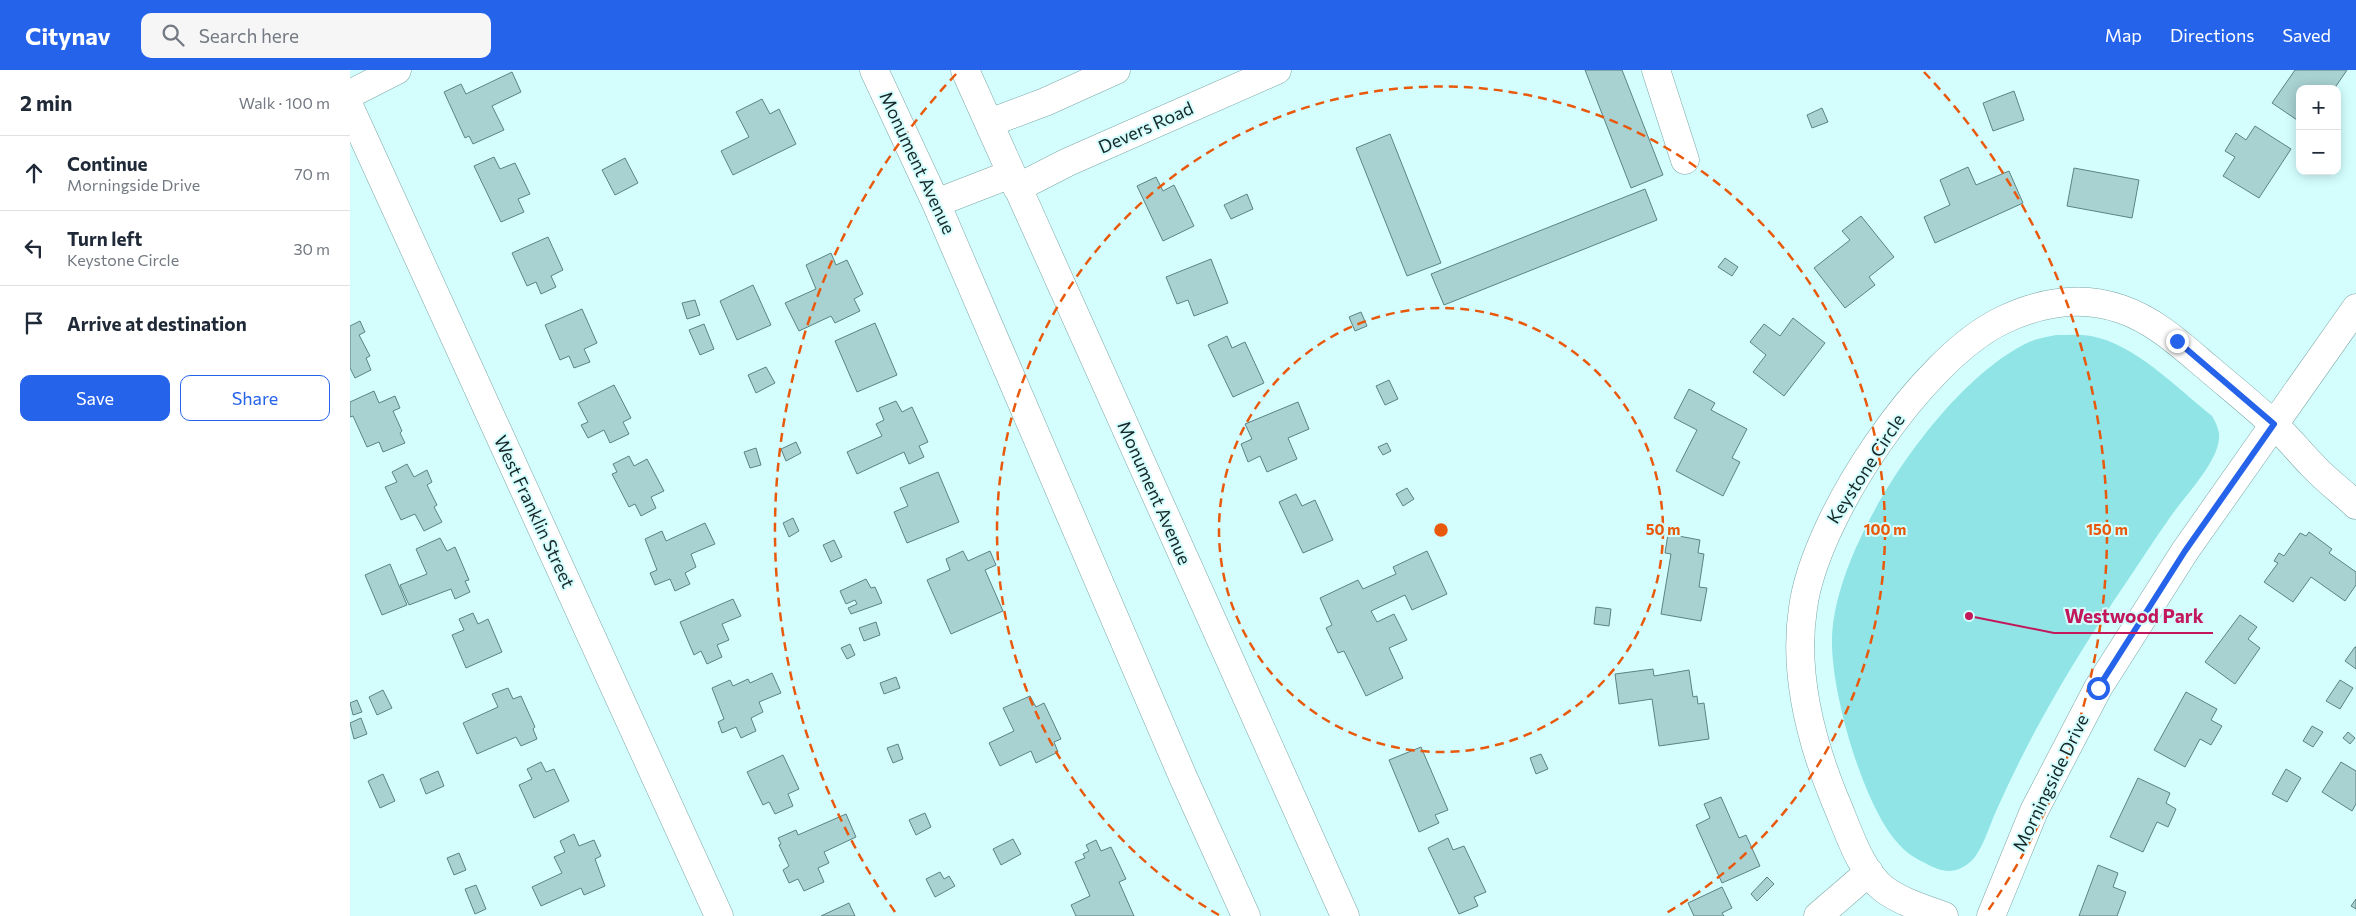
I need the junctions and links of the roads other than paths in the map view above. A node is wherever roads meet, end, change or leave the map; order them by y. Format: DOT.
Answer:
graph roads {
  1 [pos="397,70"];
  2 [pos="874,70"];
  3 [pos="965,70"];
  4 [pos="1116,70"];
  5 [pos="1277,70"];
  6 [pos="1656,70"];
  7 [pos="350,94"];
  8 [pos="350,108"];
  9 [pos="989,123"];
  10 [pos="1685,160"];
  11 [pos="1014,181"];
  12 [pos="936,203"];
  13 [pos="2356,308"];
  14 [pos="2274,424"];
  15 [pos="2356,505"];
  16 [pos="1869,872"];
  17 [pos="718,916"];
  18 [pos="1246,916"];
  19 [pos="1345,916"];
  20 [pos="1818,916"];
  21 [pos="1944,916"];
  22 [pos="1991,916"];
  1 -- 7 [label="street"];
  2 -- 12 [label="street, Monument Avenue"];
  3 -- 9 [label="street, Monument Avenue"];
  4 -- 9 [label="street"];
  5 -- 11 [label="street, Devers Road"];
  6 -- 10 [label="street"];
  8 -- 17 [label="street, West Franklin Street"];
  9 -- 11 [label="street, Monument Avenue"];
  11 -- 12 [label="street, Devers Road"];
  11 -- 19 [label="street, Monument Avenue"];
  12 -- 18 [label="street, Monument Avenue"];
  13 -- 14 [label="street, Morningside Drive"];
  14 -- 15 [label="street, Keystone Circle"];
  14 -- 16 [label="street, Keystone Circle"];
  14 -- 22 [label="street, Morningside Drive"];
  16 -- 20 [label="street"];
  16 -- 21 [label="street, Keystone Circle"];
}
